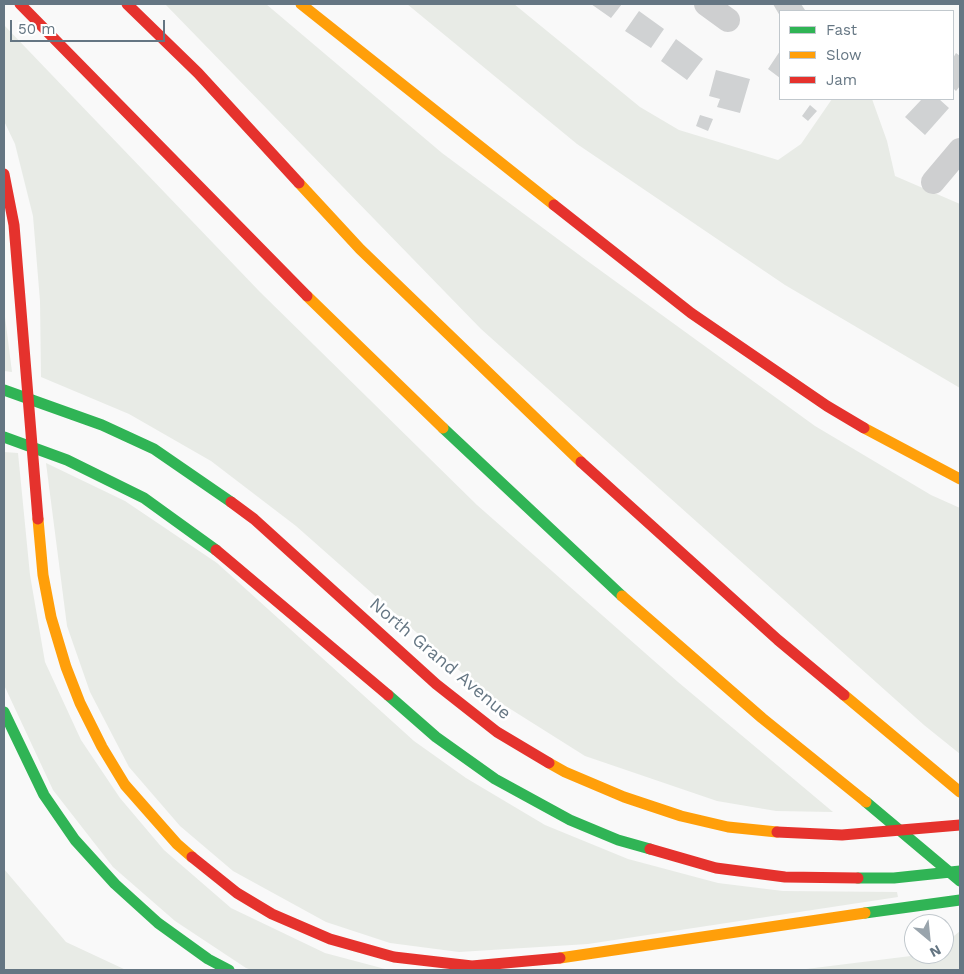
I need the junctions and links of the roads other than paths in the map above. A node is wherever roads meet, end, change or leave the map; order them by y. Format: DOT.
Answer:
graph roads {
  1 [pos="20,4"];
  2 [pos="127,4"];
  3 [pos="301,4"];
  4 [pos="706,4"];
  5 [pos="728,20"];
  6 [pos="960,150"];
  7 [pos="4,174"];
  8 [pos="932,182"];
  9 [pos="4,390"];
  10 [pos="4,437"];
  11 [pos="960,479"];
  12 [pos="4,712"];
  13 [pos="960,792"];
  14 [pos="960,825"];
  15 [pos="960,871"];
  16 [pos="960,882"];
  17 [pos="960,900"];
  18 [pos="229,970"];
  1 -- 16 [label="main road"];
  2 -- 13 [label="main road"];
  3 -- 11 [label="main road"];
  4 -- 5 [label="street"];
  6 -- 8 [label="street"];
  7 -- 17 [label="main road"];
  9 -- 14 [label="main road, North Grand Avenue"];
  10 -- 15 [label="main road"];
  12 -- 18 [label="main road"];
}
